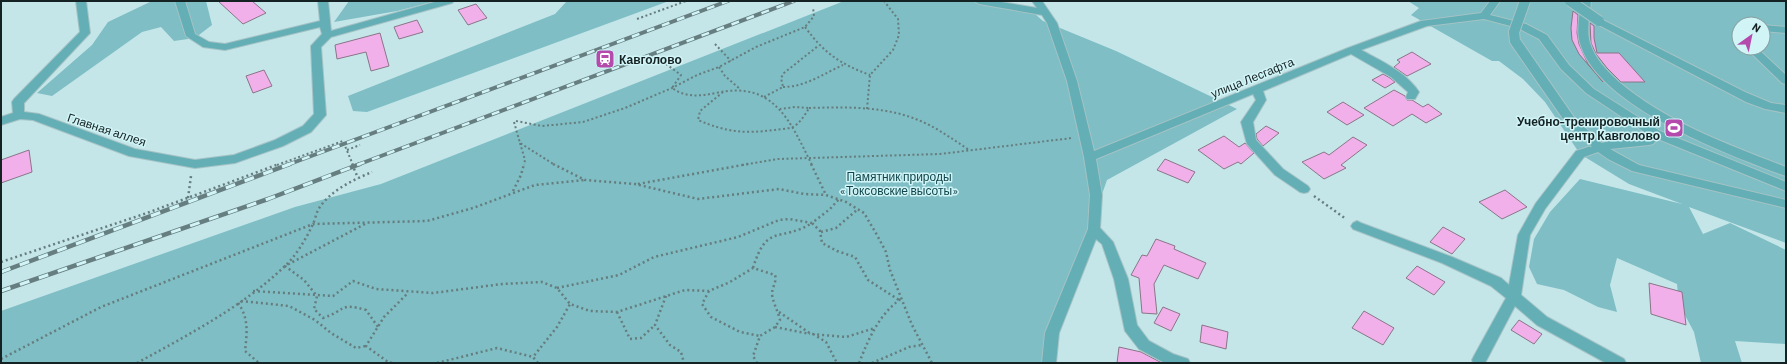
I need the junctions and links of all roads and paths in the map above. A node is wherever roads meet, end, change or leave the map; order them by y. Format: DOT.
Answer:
graph roads {
  1 [pos="82,1"];
  2 [pos="180,1"];
  3 [pos="323,1"];
  4 [pos="449,1"];
  5 [pos="686,1"];
  6 [pos="884,1"];
  7 [pos="979,1"];
  8 [pos="1037,1"];
  9 [pos="1495,1"];
  10 [pos="1524,1"];
  11 [pos="1570,1"];
  12 [pos="1586,1"];
  13 [pos="813,7"];
  14 [pos="1046,13"];
  15 [pos="1484,16"];
  16 [pos="637,19"];
  17 [pos="325,23"];
  18 [pos="805,28"];
  19 [pos="1771,29"];
  20 [pos="1786,30"];
  21 [pos="327,35"];
  22 [pos="715,44"];
  23 [pos="818,46"];
  24 [pos="1352,50"];
  25 [pos="1759,56"];
  26 [pos="731,61"];
  27 [pos="666,64"];
  28 [pos="843,65"];
  29 [pos="718,67"];
  30 [pos="870,75"];
  31 [pos="1786,81"];
  32 [pos="783,87"];
  33 [pos="672,88"];
  34 [pos="740,89"];
  35 [pos="1257,90"];
  36 [pos="724,91"];
  37 [pos="764,97"];
  38 [pos="1411,97"];
  39 [pos="809,108"];
  40 [pos="780,109"];
  41 [pos="867,109"];
  42 [pos="1786,109"];
  43 [pos="19,115"];
  44 [pos="1,121"];
  45 [pos="792,126"];
  46 [pos="1656,134"];
  47 [pos="1084,137"];
  48 [pos="520,143"];
  49 [pos="360,145"];
  50 [pos="347,150"];
  51 [pos="969,150"];
  52 [pos="1090,157"];
  53 [pos="807,158"];
  54 [pos="195,164"];
  55 [pos="372,172"];
  56 [pos="1786,172"];
  57 [pos="358,178"];
  58 [pos="585,180"];
  59 [pos="635,184"];
  60 [pos="1786,187"];
  61 [pos="1304,189"];
  62 [pos="513,192"];
  63 [pos="826,194"];
  64 [pos="188,198"];
  65 [pos="839,199"];
  66 [pos="1786,204"];
  67 [pos="858,209"];
  68 [pos="367,223"];
  69 [pos="812,223"];
  70 [pos="313,224"];
  71 [pos="1357,226"];
  72 [pos="1094,229"];
  73 [pos="821,232"];
  74 [pos="1,262"];
  75 [pos="285,266"];
  76 [pos="753,268"];
  77 [pos="557,288"];
  78 [pos="254,291"];
  79 [pos="709,291"];
  80 [pos="408,292"];
  81 [pos="317,296"];
  82 [pos="666,296"];
  83 [pos="1514,296"];
  84 [pos="901,299"];
  85 [pos="239,302"];
  86 [pos="570,304"];
  87 [pos="779,311"];
  88 [pos="617,312"];
  89 [pos="655,325"];
  90 [pos="378,327"];
  91 [pos="775,327"];
  92 [pos="875,328"];
  93 [pos="812,334"];
  94 [pos="760,336"];
  95 [pos="922,345"];
  96 [pos="366,346"];
  97 [pos="533,356"];
  98 [pos="1,359"];
  99 [pos="1478,360"];
  100 [pos="136,363"];
  101 [pos="258,363"];
  102 [pos="392,363"];
  103 [pos="437,363"];
  104 [pos="538,363"];
  105 [pos="684,363"];
  106 [pos="757,363"];
  107 [pos="837,363"];
  108 [pos="859,363"];
  109 [pos="872,363"];
  110 [pos="932,363"];
  111 [pos="1049,363"];
  112 [pos="1184,363"];
  113 [pos="1619,363"];
  1 -- 43 [label="street"];
  2 -- 17 [label="street"];
  3 -- 17 [label="street"];
  4 -- 21 [label="street"];
  5 -- 16 [label="path"];
  6 -- 30 [label="path"];
  7 -- 14 [label="street"];
  8 -- 14 [label="street"];
  9 -- 15 [label="street"];
  10 -- 66 [label="street, bridge"];
  11 -- 42 [label="street, bridge"];
  12 -- 56 [label="street"];
  13 -- 18 [label="path"];
  14 -- 47 [label="street"];
  15 -- 24 [label="street, улица Лесгафта"];
  15 -- 46 [label="street"];
  17 -- 21 [label="street"];
  18 -- 23 [label="path"];
  18 -- 26 [label="path"];
  19 -- 20 [label="street"];
  21 -- 54 [label="street, Главная аллея"];
  22 -- 26 [label="path"];
  23 -- 28 [label="path"];
  23 -- 32 [label="path"];
  24 -- 35 [label="street, улица Лесгафта"];
  24 -- 38 [label="street"];
  25 -- 31 [label="street"];
  26 -- 29 [label="path"];
  27 -- 33 [label="path"];
  28 -- 30 [label="path"];
  28 -- 32 [label="path"];
  29 -- 33 [label="path"];
  29 -- 34 [label="path"];
  30 -- 41 [label="path"];
  32 -- 37 [label="path"];
  33 -- 36 [label="path"];
  33 -- 48 [label="path"];
  34 -- 36 [label="path"];
  34 -- 37 [label="path"];
  35 -- 52 [label="street, улица Лесгафта"];
  35 -- 61 [label="street"];
  36 -- 45 [label="path"];
  37 -- 40 [label="path"];
  39 -- 40 [label="path"];
  39 -- 41 [label="path"];
  39 -- 45 [label="path"];
  40 -- 45 [label="path"];
  41 -- 51 [label="path"];
  43 -- 44 [label="street, Главная аллея"];
  43 -- 54 [label="street, Главная аллея"];
  45 -- 53 [label="path"];
  46 -- 60 [label="street"];
  46 -- 83 [label="street"];
  47 -- 51 [label="path"];
  47 -- 52 [label="street"];
  48 -- 58 [label="path"];
  48 -- 62 [label="path"];
  49 -- 50 [label="path"];
  50 -- 57 [label="path"];
  50 -- 64 [label="path"];
  51 -- 53 [label="path"];
  52 -- 72 [label="street"];
  53 -- 59 [label="path"];
  53 -- 63 [label="path"];
  54 -- 64 [label="path"];
  55 -- 57 [label="path"];
  57 -- 70 [label="path"];
  58 -- 59 [label="path"];
  58 -- 62 [label="path"];
  59 -- 63 [label="path"];
  61 -- 71 [label="path"];
  62 -- 68 [label="path"];
  63 -- 65 [label="path"];
  64 -- 74 [label="path"];
  65 -- 67 [label="path"];
  65 -- 69 [label="path"];
  67 -- 73 [label="path"];
  67 -- 84 [label="path"];
  68 -- 70 [label="path"];
  68 -- 75 [label="path"];
  69 -- 73 [label="path"];
  69 -- 76 [label="path"];
  69 -- 77 [label="path"];
  70 -- 75 [label="path"];
  70 -- 98 [label="path"];
  71 -- 83 [label="street"];
  72 -- 111 [label="street"];
  72 -- 112 [label="street"];
  73 -- 84 [label="path"];
  75 -- 78 [label="path"];
  75 -- 81 [label="path"];
  76 -- 79 [label="path"];
  76 -- 87 [label="path"];
  77 -- 80 [label="path"];
  77 -- 86 [label="path"];
  78 -- 81 [label="path"];
  78 -- 85 [label="path"];
  79 -- 82 [label="path"];
  79 -- 94 [label="path"];
  80 -- 81 [label="path"];
  80 -- 90 [label="path"];
  81 -- 90 [label="path"];
  82 -- 88 [label="path"];
  82 -- 89 [label="path"];
  83 -- 99 [label="street"];
  83 -- 113 [label="street"];
  84 -- 92 [label="path"];
  84 -- 95 [label="path"];
  85 -- 96 [label="path"];
  85 -- 100 [label="path"];
  85 -- 101 [label="path"];
  86 -- 88 [label="path"];
  86 -- 97 [label="path"];
  87 -- 91 [label="path"];
  87 -- 93 [label="path"];
  88 -- 89 [label="path"];
  89 -- 105 [label="path"];
  90 -- 96 [label="path"];
  91 -- 93 [label="path"];
  91 -- 94 [label="path"];
  92 -- 93 [label="path"];
  92 -- 108 [label="path"];
  93 -- 107 [label="path"];
  94 -- 106 [label="path"];
  95 -- 109 [label="path"];
  95 -- 110 [label="path"];
  96 -- 102 [label="path"];
  97 -- 103 [label="path"];
  97 -- 104 [label="path"];
}
